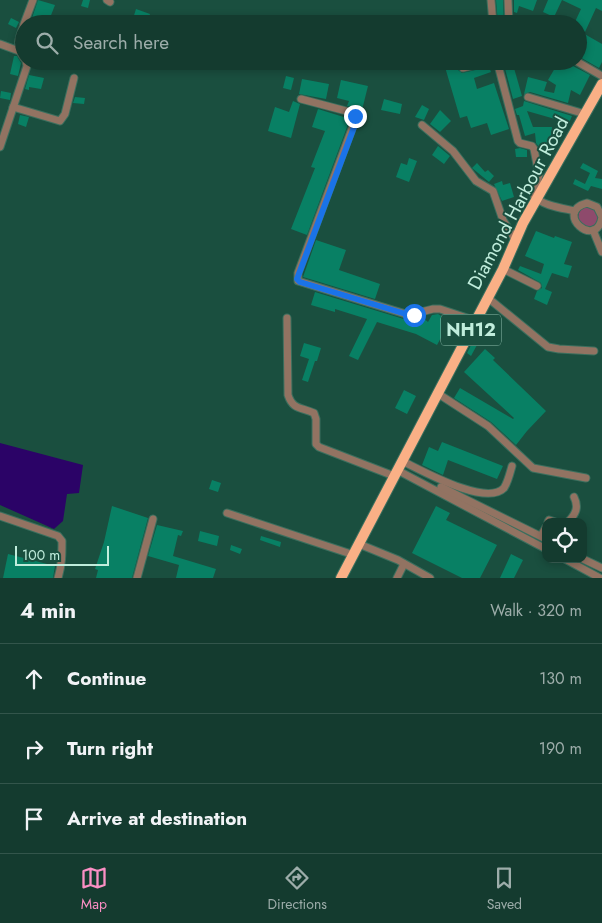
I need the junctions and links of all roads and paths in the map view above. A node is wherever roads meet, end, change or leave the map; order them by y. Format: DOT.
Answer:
graph roads {
  1 [pos="33,0"];
  2 [pos="491,0"];
  3 [pos="508,0"];
  4 [pos="27,15"];
  5 [pos="493,15"];
  6 [pos="509,15"];
  7 [pos="0,44"];
  8 [pos="15,51"];
  9 [pos="587,67"];
  10 [pos="26,70"];
  11 [pos="499,70"];
  12 [pos="602,76"];
  13 [pos="74,78"];
  14 [pos="602,84"];
  15 [pos="528,97"];
  16 [pos="301,98"];
  17 [pos="13,107"];
  18 [pos="585,114"];
  19 [pos="422,125"];
  20 [pos="1,142"];
  21 [pos="537,199"];
  22 [pos="575,211"];
  23 [pos="602,214"];
  24 [pos="593,230"];
  25 [pos="516,241"];
  26 [pos="602,252"];
  27 [pos="503,269"];
  28 [pos="537,286"];
  29 [pos="488,298"];
  30 [pos="287,318"];
  31 [pos="476,321"];
  32 [pos="594,351"];
  33 [pos="437,393"];
  34 [pos="512,466"];
  35 [pos="398,468"];
  36 [pos="586,478"];
  37 [pos="574,497"];
  38 [pos="227,513"];
  39 [pos="0,516"];
  40 [pos="571,518"];
  41 [pos="153,519"];
  42 [pos="542,536"];
  43 [pos="359,544"];
  44 [pos="542,547"];
  45 [pos="354,555"];
  46 [pos="587,561"];
  47 [pos="572,563"];
  48 [pos="404,564"];
  49 [pos="602,568"];
  50 [pos="58,578"];
  51 [pos="137,578"];
  52 [pos="341,578"];
  53 [pos="397,578"];
  54 [pos="430,578"];
  55 [pos="600,578"];
  1 -- 4 [label="street"];
  2 -- 5 [label="street"];
  3 -- 6 [label="street"];
  7 -- 8 [label="street"];
  9 -- 12 [label="street"];
  10 -- 17 [label="street"];
  11 -- 21 [label="street"];
  13 -- 17 [label="street"];
  14 -- 18 [label="highway, Diamond Harbour Road / NH12"];
  15 -- 18 [label="street"];
  16 -- 31 [label="street"];
  17 -- 20 [label="street"];
  18 -- 21 [label="highway, Diamond Harbour Road / NH12"];
  19 -- 25 [label="street"];
  21 -- 22 [label="street"];
  21 -- 25 [label="highway, Diamond Harbour Road / NH12"];
  22 -- 23 [label="street"];
  22 -- 24 [label="street"];
  23 -- 24 [label="street"];
  24 -- 26 [label="street"];
  25 -- 27 [label="highway, Diamond Harbour Road / NH12"];
  27 -- 28 [label="street"];
  27 -- 29 [label="highway, Diamond Harbour Road / NH12"];
  29 -- 31 [label="highway, Diamond Harbour Road / NH12"];
  29 -- 32 [label="street"];
  30 -- 35 [label="street"];
  31 -- 33 [label="highway, Diamond Harbour Road / NH12"];
  33 -- 35 [label="highway, Diamond Harbour Road / NH12"];
  33 -- 36 [label="street"];
  34 -- 35 [label="street"];
  35 -- 42 [label="street"];
  35 -- 43 [label="highway, Diamond Harbour Road / NH12"];
  35 -- 44 [label="street"];
  37 -- 40 [label="street"];
  38 -- 45 [label="street"];
  39 -- 50 [label="street"];
  41 -- 51 [label="street"];
  43 -- 45 [label="highway, Diamond Harbour Road / NH12"];
  43 -- 48 [label="street"];
  45 -- 52 [label="highway, Diamond Harbour Road / NH12"];
  46 -- 49 [label="street"];
  47 -- 55 [label="street"];
  48 -- 53 [label="street"];
  48 -- 54 [label="street"];
}
